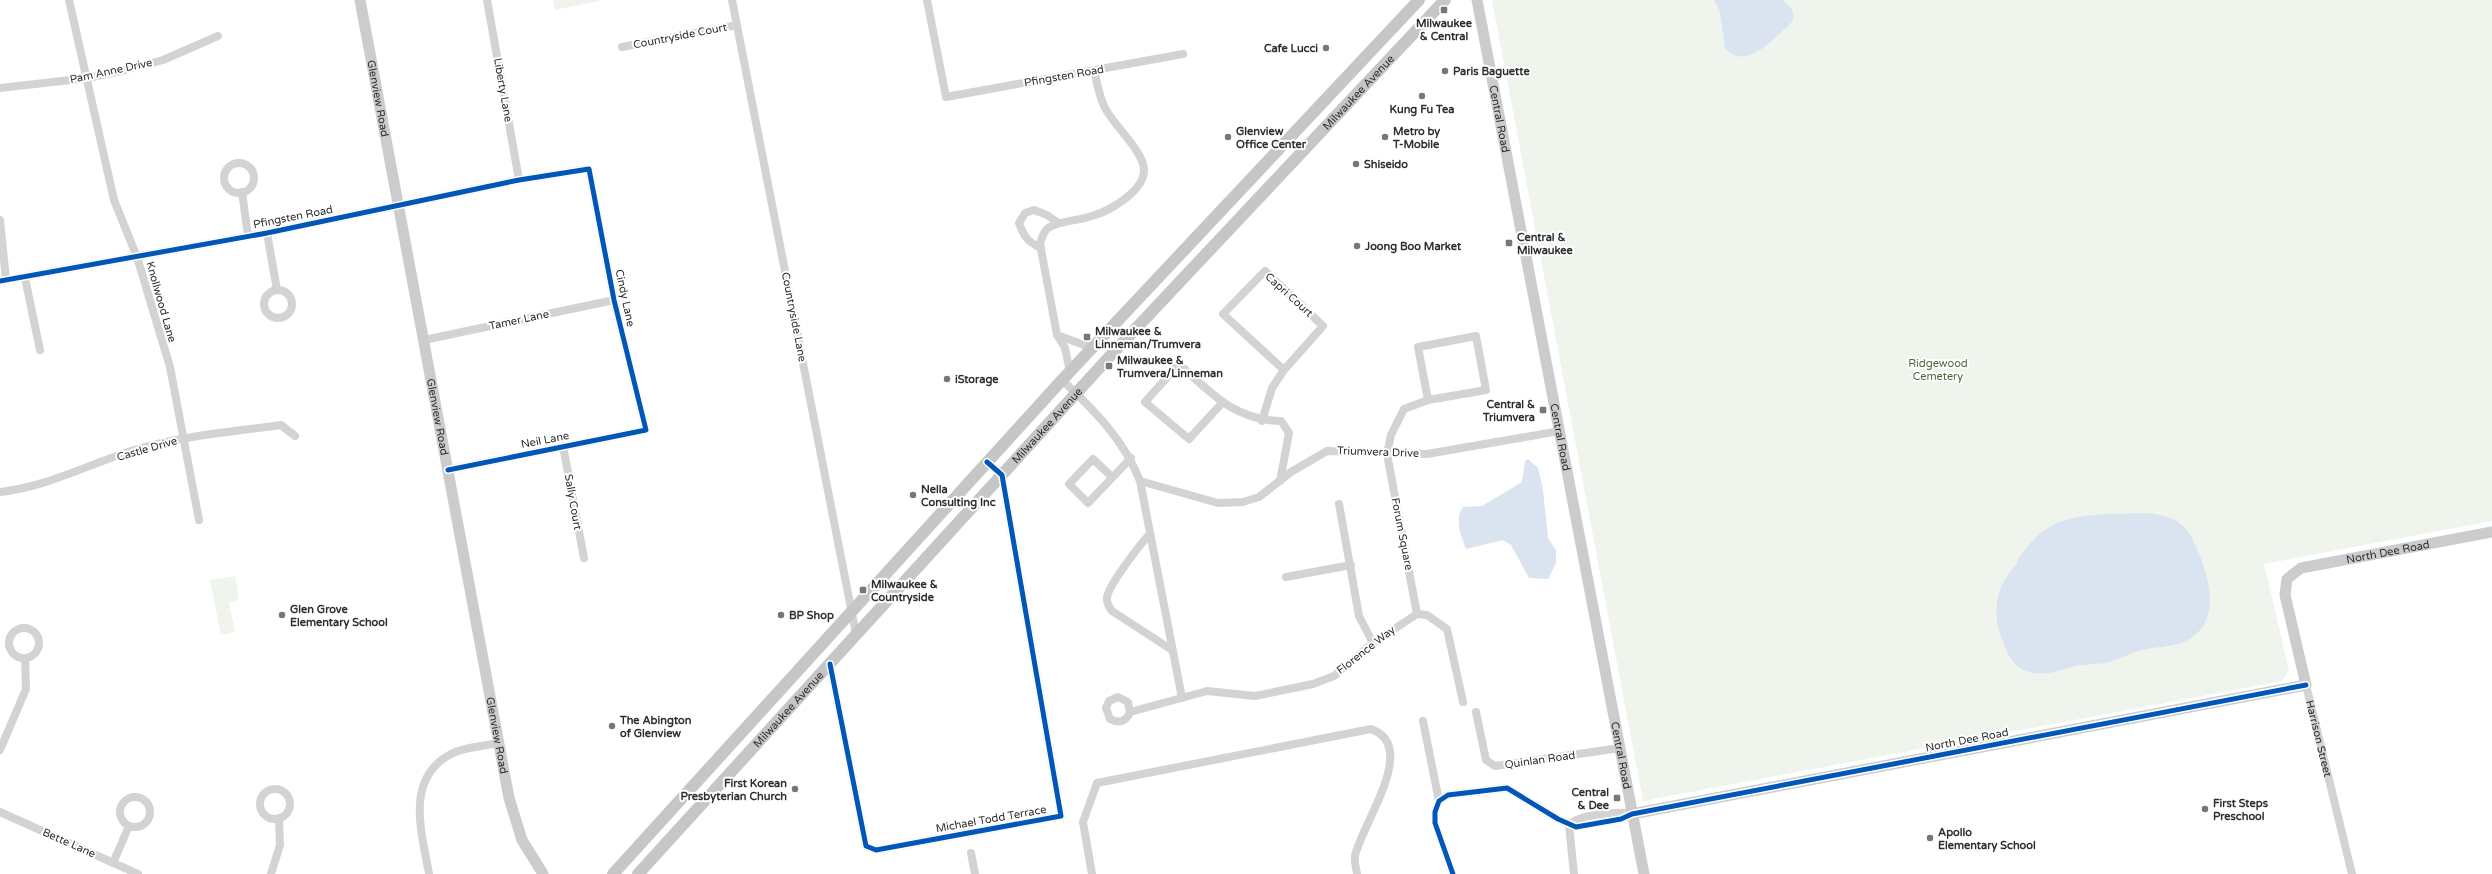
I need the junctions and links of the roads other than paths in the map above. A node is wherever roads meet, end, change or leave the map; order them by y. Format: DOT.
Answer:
graph roads {
  1 [pos="69,0"];
  2 [pos="360,0"];
  3 [pos="487,0"];
  4 [pos="732,0"];
  5 [pos="927,0"];
  6 [pos="1419,0"];
  7 [pos="1445,0"];
  8 [pos="1477,0"];
  9 [pos="737,25"];
  10 [pos="218,36"];
  11 [pos="622,47"];
  12 [pos="1183,54"];
  13 [pos="1094,71"];
  14 [pos="1350,74"];
  15 [pos="88,78"];
  16 [pos="0,88"];
  17 [pos="1305,148"];
  18 [pos="589,170"];
  19 [pos="519,180"];
  20 [pos="242,192"];
  21 [pos="398,206"];
  22 [pos="0,220"];
  23 [pos="1058,223"];
  24 [pos="267,233"];
  25 [pos="248,236"];
  26 [pos="1041,248"];
  27 [pos="138,257"];
  28 [pos="25,278"];
  29 [pos="3,281"];
  30 [pos="277,290"];
  31 [pos="614,300"];
  32 [pos="1057,335"];
  33 [pos="424,340"];
  34 [pos="1092,348"];
  35 [pos="40,350"];
  36 [pos="1284,370"];
  37 [pos="1066,376"];
  38 [pos="1077,393"];
  39 [pos="1428,400"];
  40 [pos="1222,403"];
  41 [pos="1262,420"];
  42 [pos="646,430"];
  43 [pos="1560,431"];
  44 [pos="295,436"];
  45 [pos="185,438"];
  46 [pos="563,446"];
  47 [pos="1387,454"];
  48 [pos="1131,458"];
  49 [pos="988,462"];
  50 [pos="448,470"];
  51 [pos="1002,475"];
  52 [pos="1112,477"];
  53 [pos="1140,481"];
  54 [pos="1280,481"];
  55 [pos="0,492"];
  56 [pos="1339,504"];
  57 [pos="199,520"];
  58 [pos="2492,532"];
  59 [pos="1150,534"];
  60 [pos="584,558"];
  61 [pos="1351,565"];
  62 [pos="1286,577"];
  63 [pos="2287,580"];
  64 [pos="851,612"];
  65 [pos="1417,614"];
  66 [pos="856,634"];
  67 [pos="1374,643"];
  68 [pos="1172,650"];
  69 [pos="25,658"];
  70 [pos="830,664"];
  71 [pos="2306,685"];
  72 [pos="1182,698"];
  73 [pos="1462,702"];
  74 [pos="1130,712"];
  75 [pos="1476,712"];
  76 [pos="1423,721"];
  77 [pos="499,743"];
  78 [pos="1620,748"];
  79 [pos="0,750"];
  80 [pos="1441,799"];
  81 [pos="0,812"];
  82 [pos="1632,814"];
  83 [pos="279,818"];
  84 [pos="1569,825"];
  85 [pos="128,826"];
  86 [pos="971,853"];
  87 [pos="113,863"];
  88 [pos="138,874"];
  89 [pos="271,874"];
  90 [pos="429,874"];
  91 [pos="543,874"];
  92 [pos="613,874"];
  93 [pos="638,874"];
  94 [pos="975,874"];
  95 [pos="1092,874"];
  96 [pos="1357,874"];
  97 [pos="1453,874"];
  98 [pos="1574,874"];
  99 [pos="1644,874"];
  100 [pos="2352,874"];
  1 -- 15 [label="street, Knollwood Lane"];
  2 -- 21 [label="main road, Glenview Road"];
  3 -- 19 [label="street, Liberty Lane"];
  4 -- 9 [label="street, Countryside Lane"];
  5 -- 13 [label="street, Pfingsten Road"];
  6 -- 14 [label="main road, Milwaukee Avenue"];
  7 -- 17 [label="main road, Milwaukee Avenue"];
  8 -- 43 [label="main road, Central Road"];
  9 -- 11 [label="street, Countryside Court"];
  9 -- 64 [label="street, Countryside Lane"];
  10 -- 15 [label="street, Pam Anne Drive"];
  12 -- 13 [label="street, Pfingsten Road"];
  13 -- 23 [label="street"];
  14 -- 17 [label="main road"];
  14 -- 34 [label="main road, Milwaukee Avenue"];
  15 -- 16 [label="street, Pam Anne Drive"];
  15 -- 27 [label="street, Knollwood Lane"];
  17 -- 38 [label="main road, Milwaukee Avenue"];
  18 -- 19 [label="street, Pfingsten Road"];
  18 -- 31 [label="street, Cindy Lane"];
  19 -- 21 [label="street, Pfingsten Road"];
  20 -- 25 [label="street"];
  21 -- 24 [label="street, Pfingsten Road"];
  21 -- 33 [label="main road, Glenview Road"];
  22 -- 29 [label="street"];
  23 -- 26 [label="street"];
  23 -- 26 [label="street"];
  24 -- 25 [label="street, Pfingsten Road"];
  24 -- 30 [label="street, Pfingsten Road"];
  25 -- 27 [label="street, Pfingsten Road"];
  26 -- 32 [label="street"];
  27 -- 28 [label="street, Pfingsten Road"];
  27 -- 45 [label="street, Knollwood Lane"];
  28 -- 29 [label="street, Pfingsten Road"];
  28 -- 35 [label="street"];
  31 -- 33 [label="street, Tamer Lane"];
  31 -- 42 [label="street, Cindy Lane"];
  32 -- 34 [label="street"];
  32 -- 37 [label="street"];
  33 -- 50 [label="main road, Glenview Road"];
  34 -- 37 [label="main road, Milwaukee Avenue"];
  36 -- 36 [label="street, Capri Court"];
  36 -- 41 [label="street, Capri Court"];
  37 -- 38 [label="street"];
  37 -- 49 [label="main road, Milwaukee Avenue"];
  38 -- 48 [label="street"];
  38 -- 51 [label="main road, Milwaukee Avenue"];
  39 -- 39 [label="street"];
  39 -- 47 [label="street"];
  40 -- 40 [label="street"];
  40 -- 41 [label="street"];
  41 -- 54 [label="street"];
  42 -- 46 [label="street, Neil Lane"];
  43 -- 47 [label="street, Triumvera Drive"];
  43 -- 78 [label="main road, Central Road"];
  44 -- 45 [label="street, Castle Drive"];
  45 -- 55 [label="street, Castle Drive"];
  45 -- 57 [label="street, Knollwood Lane"];
  46 -- 50 [label="street, Neil Lane"];
  46 -- 60 [label="street, Sally Court"];
  47 -- 54 [label="street, Triumvera Drive"];
  47 -- 65 [label="street, Forum Square"];
  48 -- 52 [label="street"];
  48 -- 53 [label="street"];
  49 -- 51 [label="street"];
  49 -- 64 [label="main road, Milwaukee Avenue"];
  50 -- 77 [label="main road, Glenview Road"];
  51 -- 66 [label="main road, Milwaukee Avenue"];
  51 -- 70 [label="street, Michael Todd Terrace"];
  52 -- 52 [label="street"];
  53 -- 54 [label="street, Triumvera Drive"];
  53 -- 59 [label="street"];
  56 -- 61 [label="street"];
  58 -- 63 [label="main road, North Dee Road"];
  59 -- 68 [label="street"];
  59 -- 68 [label="street"];
  61 -- 62 [label="street"];
  61 -- 67 [label="street"];
  63 -- 71 [label="main road, Harrison Street"];
  64 -- 66 [label="street, Countryside Lane"];
  64 -- 92 [label="main road, Milwaukee Avenue"];
  65 -- 67 [label="street, Florence Way"];
  65 -- 73 [label="street"];
  66 -- 70 [label="main road, Milwaukee Avenue"];
  67 -- 72 [label="street, Florence Way"];
  68 -- 72 [label="street"];
  69 -- 79 [label="street"];
  70 -- 93 [label="main road, Milwaukee Avenue"];
  71 -- 82 [label="main road, North Dee Road"];
  71 -- 100 [label="street, Harrison Street"];
  72 -- 74 [label="street"];
  75 -- 78 [label="street, Quinlan Road"];
  76 -- 80 [label="street"];
  77 -- 90 [label="street"];
  77 -- 91 [label="main road, Glenview Road"];
  78 -- 82 [label="main road, Central Road"];
  80 -- 84 [label="street"];
  80 -- 97 [label="street"];
  81 -- 87 [label="street, Bette Lane"];
  82 -- 84 [label="street"];
  82 -- 99 [label="main road, Central Road"];
  83 -- 89 [label="street"];
  84 -- 98 [label="street"];
  85 -- 87 [label="street"];
  86 -- 94 [label="street"];
  87 -- 88 [label="street, Bette Lane"];
  95 -- 96 [label="street"];
}
